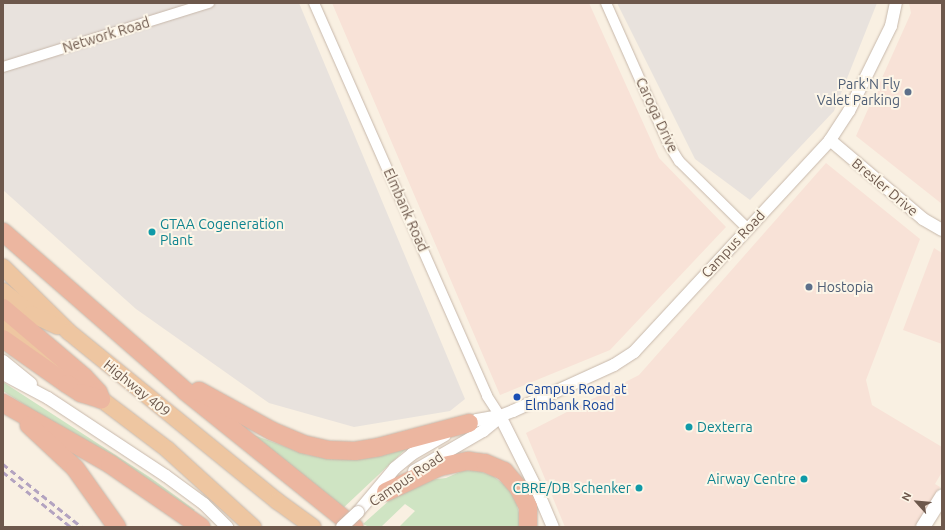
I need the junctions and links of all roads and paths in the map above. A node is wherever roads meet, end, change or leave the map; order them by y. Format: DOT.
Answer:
graph roads {
  1 [pos="209,3"];
  2 [pos="314,3"];
  3 [pos="606,3"];
  4 [pos="896,3"];
  5 [pos="3,67"];
  6 [pos="830,140"];
  7 [pos="748,229"];
  8 [pos="942,230"];
  9 [pos="3,232"];
  10 [pos="3,267"];
  11 [pos="3,291"];
  12 [pos="3,308"];
  13 [pos="3,325"];
  14 [pos="69,332"];
  15 [pos="3,339"];
  16 [pos="146,356"];
  17 [pos="3,361"];
  18 [pos="3,374"];
  19 [pos="48,398"];
  20 [pos="101,399"];
  21 [pos="4,403"];
  22 [pos="500,416"];
  23 [pos="469,423"];
  24 [pos="386,492"];
  25 [pos="942,497"];
  26 [pos="277,501"];
  27 [pos="356,519"];
  28 [pos="117,527"];
  29 [pos="201,527"];
  30 [pos="227,527"];
  31 [pos="253,527"];
  32 [pos="302,527"];
  33 [pos="313,527"];
  34 [pos="342,527"];
  35 [pos="528,527"];
  36 [pos="553,527"];
  37 [pos="923,527"];
  1 -- 5 [label="street, Network Road"];
  2 -- 22 [label="street, Elmbank Road"];
  3 -- 7 [label="street, Caroga Drive"];
  4 -- 6 [label="street, Campus Road"];
  6 -- 7 [label="street, Campus Road"];
  6 -- 8 [label="street, Bresler Drive"];
  7 -- 22 [label="street, Campus Road"];
  9 -- 16 [label="highway"];
  10 -- 14 [label="highway, Highway 409"];
  11 -- 14 [label="highway"];
  12 -- 20 [label="highway"];
  13 -- 20 [label="highway, Highway 409"];
  14 -- 26 [label="highway, Highway 409"];
  15 -- 20 [label="highway"];
  16 -- 23 [label="highway"];
  16 -- 27 [label="highway"];
  17 -- 19 [label="street"];
  18 -- 19 [label="street"];
  19 -- 30 [label="street"];
  20 -- 31 [label="highway, Highway 409"];
  21 -- 28 [label="highway"];
  21 -- 29 [label="highway"];
  22 -- 23 [label="street, Campus Road"];
  22 -- 24 [label="street, Campus Road"];
  22 -- 36 [label="street"];
  23 -- 27 [label="street, Campus Road"];
  24 -- 27 [label="street, Campus Road"];
  24 -- 35 [label="highway"];
  25 -- 37 [label="main road"];
  26 -- 32 [label="highway"];
  26 -- 33 [label="highway"];
  27 -- 34 [label="street, bridge"];
}
